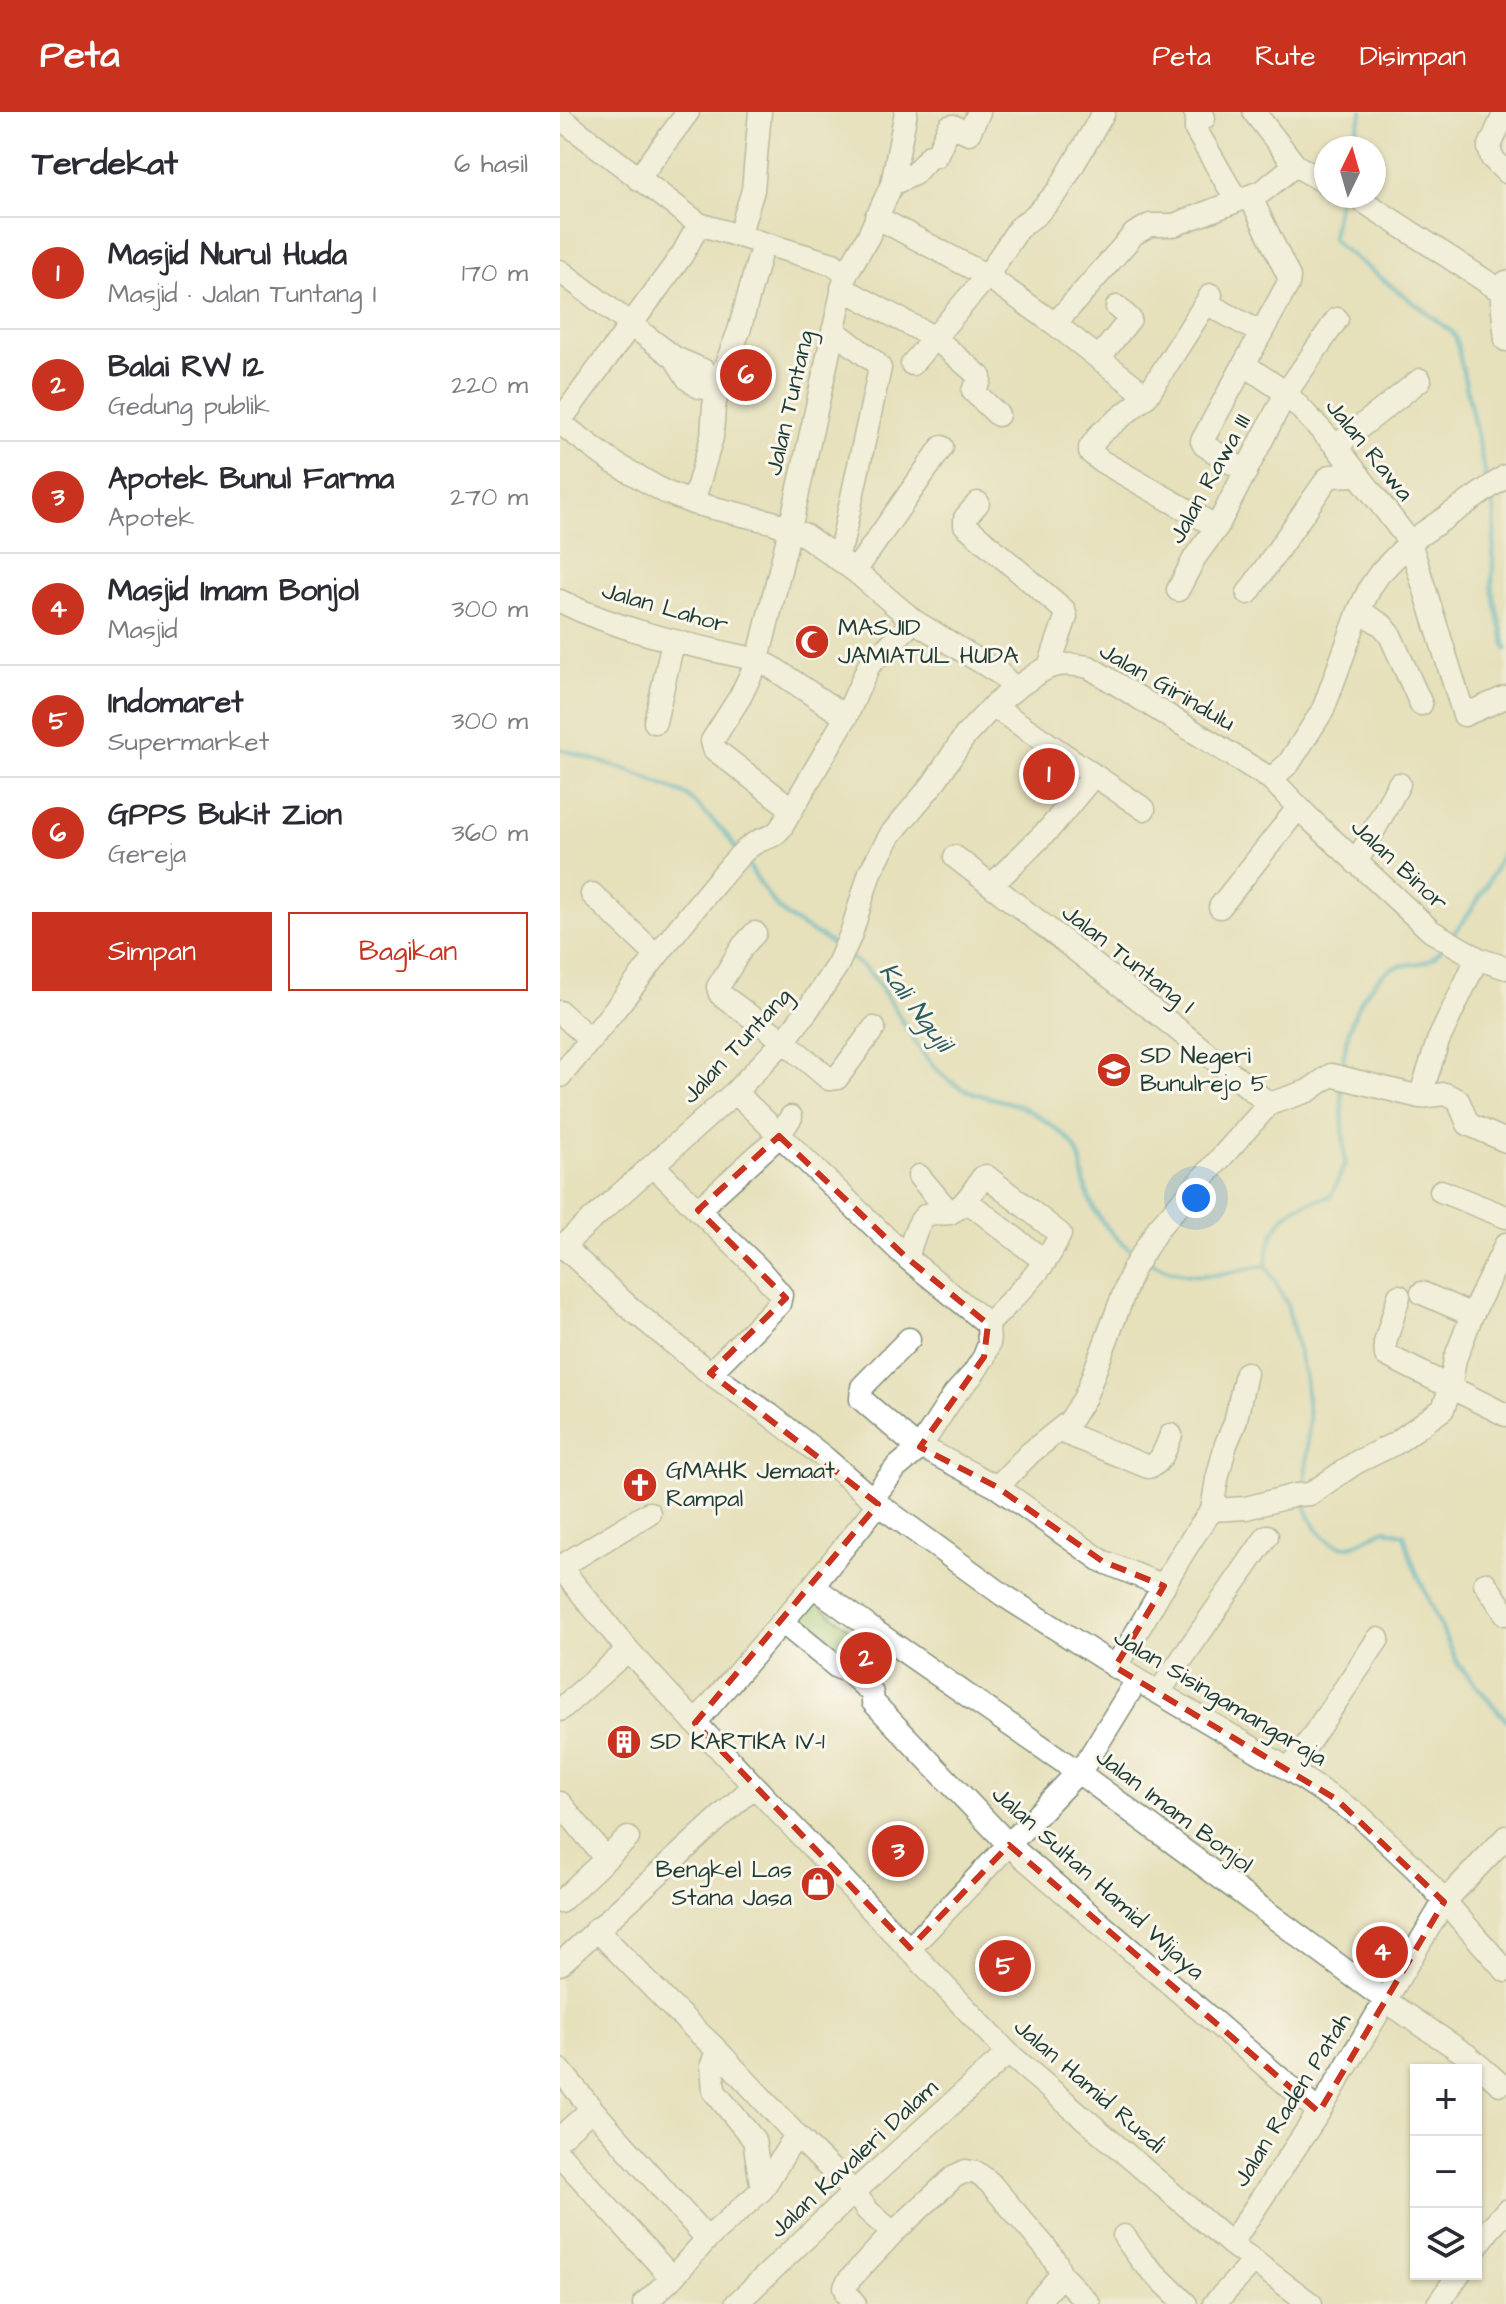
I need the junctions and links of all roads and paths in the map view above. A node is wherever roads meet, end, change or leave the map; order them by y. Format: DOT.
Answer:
graph roads {
  1 [pos="688,112"];
  2 [pos="760,112"];
  3 [pos="906,112"];
  4 [pos="979,112"];
  5 [pos="1104,112"];
  6 [pos="1195,112"];
  7 [pos="1254,112"];
  8 [pos="1505,112"];
  9 [pos="560,118"];
  10 [pos="1295,165"];
  11 [pos="1506,172"];
  12 [pos="1314,175"];
  13 [pos="638,179"];
  14 [pos="892,184"];
  15 [pos="1243,198"];
  16 [pos="1375,208"];
  17 [pos="876,217"];
  18 [pos="699,224"];
  19 [pos="739,236"];
  20 [pos="763,243"];
  21 [pos="560,271"];
  22 [pos="987,276"];
  23 [pos="844,281"];
  24 [pos="1504,286"];
  25 [pos="1117,307"];
  26 [pos="1337,319"];
  27 [pos="630,324"];
  28 [pos="1055,324"];
  29 [pos="833,330"];
  30 [pos="1261,333"];
  31 [pos="935,338"];
  32 [pos="1506,340"];
  33 [pos="1099,358"];
  34 [pos="912,364"];
  35 [pos="1245,365"];
  36 [pos="1420,380"];
  37 [pos="714,388"];
  38 [pos="1286,393"];
  39 [pos="1147,396"];
  40 [pos="998,415"];
  41 [pos="560,422"];
  42 [pos="1336,446"];
  43 [pos="942,447"];
  44 [pos="1246,472"];
  45 [pos="1359,475"];
  46 [pos="1497,487"];
  47 [pos="693,503"];
  48 [pos="978,503"];
  49 [pos="1217,527"];
  50 [pos="790,529"];
  51 [pos="1410,542"];
  52 [pos="836,557"];
  53 [pos="855,571"];
  54 [pos="1178,590"];
  55 [pos="1248,593"];
  56 [pos="560,601"];
  57 [pos="1359,611"];
  58 [pos="914,621"];
  59 [pos="673,642"];
  60 [pos="758,660"];
  61 [pos="1049,666"];
  62 [pos="1015,689"];
  63 [pos="1506,697"];
  64 [pos="1421,704"];
  65 [pos="993,706"];
  66 [pos="846,717"];
  67 [pos="655,722"];
  68 [pos="1094,775"];
  69 [pos="1271,779"];
  70 [pos="1399,784"];
  71 [pos="1298,808"];
  72 [pos="792,809"];
  73 [pos="1144,809"];
  74 [pos="955,857"];
  75 [pos="1356,863"];
  76 [pos="992,885"];
  77 [pos="592,894"];
  78 [pos="1220,907"];
  79 [pos="755,933"];
  80 [pos="656,955"];
  81 [pos="1471,955"];
  82 [pos="1506,968"];
  83 [pos="560,1012"];
  84 [pos="874,1028"];
  85 [pos="591,1040"];
  86 [pos="784,1041"];
  87 [pos="560,1076"];
  88 [pos="735,1092"];
  89 [pos="1420,1097"];
  90 [pos="1269,1104"];
  91 [pos="785,1127"];
  92 [pos="1506,1141"];
  93 [pos="654,1166"];
  94 [pos="919,1176"];
  95 [pos="1441,1191"];
  96 [pos="958,1207"];
  97 [pos="698,1210"];
  98 [pos="1506,1217"];
  99 [pos="1506,1244"];
  100 [pos="561,1247"];
  101 [pos="907,1258"];
  102 [pos="1044,1261"];
  103 [pos="1472,1315"];
  104 [pos="988,1324"];
  105 [pos="909,1339"];
  106 [pos="710,1373"];
  107 [pos="1246,1373"];
  108 [pos="1450,1389"];
  109 [pos="1506,1415"];
  110 [pos="1060,1431"];
  111 [pos="1171,1435"];
  112 [pos="919,1449"];
  113 [pos="997,1487"];
  114 [pos="875,1502"];
  115 [pos="1212,1510"];
  116 [pos="649,1513"];
  117 [pos="1267,1536"];
  118 [pos="560,1567"];
  119 [pos="1485,1583"];
  120 [pos="813,1586"];
  121 [pos="1164,1586"];
  122 [pos="1506,1614"];
  123 [pos="782,1622"];
  124 [pos="1378,1639"];
  125 [pos="628,1650"];
  126 [pos="1115,1667"];
  127 [pos="1137,1680"];
  128 [pos="1159,1692"];
  129 [pos="560,1710"];
  130 [pos="695,1723"];
  131 [pos="1290,1770"];
  132 [pos="1078,1772"];
  133 [pos="754,1786"];
  134 [pos="560,1803"];
  135 [pos="1506,1837"];
  136 [pos="628,1838"];
  137 [pos="1009,1845"];
  138 [pos="606,1859"];
  139 [pos="564,1889"];
  140 [pos="1444,1902"];
  141 [pos="596,1929"];
  142 [pos="910,1948"];
  143 [pos="560,1964"];
  144 [pos="1506,1971"];
  145 [pos="1384,1999"];
  146 [pos="717,2050"];
  147 [pos="1008,2053"];
  148 [pos="560,2070"];
  149 [pos="1500,2084"];
  150 [pos="592,2109"];
  151 [pos="1319,2112"];
  152 [pos="796,2135"];
  153 [pos="560,2138"];
  154 [pos="560,2155"];
  155 [pos="762,2190"];
  156 [pos="854,2192"];
  157 [pos="1506,2211"];
  158 [pos="893,2233"];
  159 [pos="1124,2236"];
  160 [pos="707,2239"];
  161 [pos="1482,2240"];
  162 [pos="1231,2244"];
  163 [pos="1254,2261"];
  164 [pos="1061,2275"];
  165 [pos="672,2278"];
  166 [pos="1455,2280"];
  167 [pos="644,2304"];
  168 [pos="736,2304"];
  169 [pos="855,2304"];
  170 [pos="1036,2304"];
  171 [pos="1089,2304"];
  172 [pos="1186,2304"];
  173 [pos="1214,2304"];
  174 [pos="1311,2304"];
  175 [pos="1438,2304"];
  1 -- 13 [label="street"];
  2 -- 19 [label="street"];
  3 -- 14 [label="street, Jalan Tuntang"];
  4 -- 14 [label="street"];
  5 -- 22 [label="street"];
  6 -- 15 [label="street"];
  7 -- 10 [label="street"];
  8 -- 11 [label="street"];
  9 -- 13 [label="street"];
  10 -- 12 [label="street"];
  10 -- 15 [label="street"];
  13 -- 18 [label="street"];
  14 -- 17 [label="street, Jalan Tuntang"];
  15 -- 28 [label="street"];
  15 -- 30 [label="street"];
  16 -- 24 [label="street"];
  17 -- 22 [label="street"];
  17 -- 23 [label="street, Jalan Tuntang"];
  18 -- 19 [label="street"];
  18 -- 27 [label="street"];
  19 -- 20 [label="street"];
  20 -- 23 [label="street"];
  20 -- 37 [label="street"];
  21 -- 27 [label="street"];
  22 -- 28 [label="street"];
  22 -- 31 [label="street"];
  23 -- 29 [label="street, Jalan Tuntang"];
  23 -- 31 [label="street"];
  24 -- 32 [label="street"];
  25 -- 33 [label="street"];
  26 -- 38 [label="street, Jalan Rawa III"];
  27 -- 37 [label="street"];
  27 -- 41 [label="street"];
  28 -- 33 [label="street"];
  29 -- 50 [label="street, Jalan Tuntang"];
  29 -- 52 [label="street"];
  30 -- 35 [label="street"];
  30 -- 39 [label="street"];
  31 -- 34 [label="street"];
  31 -- 40 [label="street"];
  33 -- 39 [label="street"];
  35 -- 38 [label="street, Jalan Rawa"];
  35 -- 44 [label="street"];
  36 -- 42 [label="street"];
  37 -- 47 [label="street"];
  38 -- 42 [label="street, Jalan Rawa"];
  38 -- 44 [label="street, Jalan Rawa III"];
  39 -- 49 [label="street"];
  41 -- 47 [label="street"];
  42 -- 45 [label="street, Jalan Rawa"];
  43 -- 53 [label="street"];
  44 -- 49 [label="street, Jalan Rawa III"];
  45 -- 51 [label="street, Jalan Rawa"];
  45 -- 55 [label="street"];
  46 -- 51 [label="street"];
  47 -- 50 [label="street"];
  48 -- 61 [label="street"];
  49 -- 54 [label="street, Jalan Rawa III"];
  50 -- 52 [label="street"];
  50 -- 60 [label="street, Jalan Tuntang"];
  51 -- 57 [label="street"];
  51 -- 63 [label="street, Jalan Rawa"];
  52 -- 53 [label="street"];
  53 -- 58 [label="street"];
  56 -- 59 [label="street, Jalan Lahor"];
  57 -- 64 [label="street"];
  57 -- 69 [label="street"];
  58 -- 62 [label="street"];
  58 -- 66 [label="street"];
  59 -- 60 [label="street, Jalan Lahor"];
  59 -- 67 [label="street"];
  60 -- 66 [label="street, Jalan Lahor"];
  60 -- 72 [label="street, Jalan Tuntang"];
  61 -- 62 [label="street"];
  61 -- 69 [label="street, Jalan Girindulu"];
  62 -- 65 [label="street, Jalan Tuntang"];
  65 -- 68 [label="street"];
  65 -- 86 [label="street, Jalan Tuntang"];
  66 -- 72 [label="street"];
  68 -- 73 [label="street"];
  68 -- 76 [label="street"];
  69 -- 71 [label="street, Jalan Binor"];
  70 -- 75 [label="street"];
  71 -- 75 [label="street, Jalan Binor"];
  71 -- 78 [label="street"];
  72 -- 80 [label="street"];
  74 -- 76 [label="street, Jalan Tuntang I"];
  75 -- 81 [label="street, Jalan Binor"];
  76 -- 90 [label="street, Jalan Tuntang I"];
  77 -- 80 [label="street"];
  79 -- 86 [label="street"];
  80 -- 85 [label="street"];
  81 -- 82 [label="street, Jalan Binor"];
  81 -- 89 [label="street"];
  83 -- 85 [label="street"];
  84 -- 86 [label="street"];
  85 -- 87 [label="street"];
  86 -- 88 [label="street, Jalan Tuntang"];
  88 -- 91 [label="street"];
  88 -- 93 [label="street, Jalan Tuntang"];
  89 -- 90 [label="street"];
  89 -- 92 [label="street"];
  90 -- 110 [label="street"];
  91 -- 97 [label="street"];
  91 -- 101 [label="street"];
  93 -- 97 [label="street"];
  93 -- 100 [label="street, Jalan Tuntang"];
  94 -- 96 [label="street"];
  95 -- 98 [label="street"];
  96 -- 101 [label="street"];
  96 -- 102 [label="street"];
  96 -- 102 [label="street"];
  97 -- 106 [label="street"];
  99 -- 103 [label="street"];
  100 -- 106 [label="street, Jalan Sisingamangaraja"];
  101 -- 104 [label="street"];
  102 -- 104 [label="street"];
  103 -- 108 [label="street"];
  103 -- 108 [label="street"];
  104 -- 112 [label="street"];
  105 -- 112 [label="street"];
  106 -- 114 [label="street, Jalan Sisingamangaraja"];
  107 -- 115 [label="street"];
  108 -- 109 [label="street"];
  108 -- 115 [label="street"];
  110 -- 111 [label="street"];
  110 -- 113 [label="street"];
  112 -- 113 [label="street"];
  112 -- 114 [label="street"];
  113 -- 121 [label="street"];
  114 -- 120 [label="street"];
  114 -- 126 [label="street, Jalan Sisingamangaraja"];
  115 -- 121 [label="street"];
  116 -- 118 [label="street"];
  117 -- 128 [label="street"];
  118 -- 125 [label="street, Jalan Hamid Rusdi"];
  119 -- 122 [label="street"];
  120 -- 123 [label="street"];
  120 -- 132 [label="street, Jalan Imam Bonjol"];
  121 -- 126 [label="street"];
  123 -- 130 [label="street"];
  123 -- 137 [label="street, Jalan Sultan Hamid Wijaya"];
  124 -- 131 [label="street"];
  125 -- 129 [label="street"];
  125 -- 130 [label="street, Jalan Hamid Rusdi"];
  126 -- 127 [label="street, Jalan Sisingamangaraja"];
  127 -- 128 [label="street, Jalan Sisingamangaraja"];
  127 -- 132 [label="street"];
  128 -- 131 [label="street, Jalan Sisingamangaraja"];
  130 -- 133 [label="street, Jalan Hamid Rusdi"];
  131 -- 140 [label="street, Jalan Sisingamangaraja"];
  132 -- 137 [label="street"];
  132 -- 145 [label="street, Jalan Imam Bonjol"];
  133 -- 141 [label="street"];
  133 -- 142 [label="street, Jalan Hamid Rusdi"];
  134 -- 138 [label="street"];
  135 -- 140 [label="street, Jalan Raden Patah"];
  136 -- 138 [label="street"];
  137 -- 142 [label="street"];
  137 -- 151 [label="street, Jalan Sultan Hamid Wijaya"];
  138 -- 139 [label="street"];
  140 -- 144 [label="street, Jalan Sisingamangaraja"];
  140 -- 145 [label="street, Jalan Raden Patah"];
  141 -- 143 [label="street"];
  141 -- 146 [label="street"];
  142 -- 147 [label="street, Jalan Hamid Rusdi"];
  145 -- 149 [label="street, Jalan Imam Bonjol"];
  145 -- 151 [label="street, Jalan Raden Patah"];
  146 -- 152 [label="street"];
  146 -- 155 [label="street"];
  147 -- 156 [label="street, Jalan Kavaleri Dalam"];
  147 -- 162 [label="street, Jalan Hamid Rusdi"];
  148 -- 150 [label="street"];
  150 -- 153 [label="street"];
  150 -- 160 [label="street"];
  151 -- 162 [label="street, Jalan Raden Patah"];
  152 -- 155 [label="street"];
  152 -- 156 [label="street"];
  154 -- 165 [label="street"];
  155 -- 160 [label="street"];
  156 -- 158 [label="street"];
  156 -- 168 [label="street, Jalan Kavaleri Dalam"];
  157 -- 161 [label="street"];
  158 -- 164 [label="street"];
  158 -- 169 [label="street"];
  159 -- 172 [label="street"];
  160 -- 165 [label="street"];
  162 -- 163 [label="street, Jalan Hamid Rusdi"];
  163 -- 173 [label="street"];
  163 -- 174 [label="street, Jalan Hamid Rusdi"];
  164 -- 170 [label="street"];
  164 -- 171 [label="street"];
  165 -- 167 [label="street"];
  166 -- 175 [label="street"];
}
